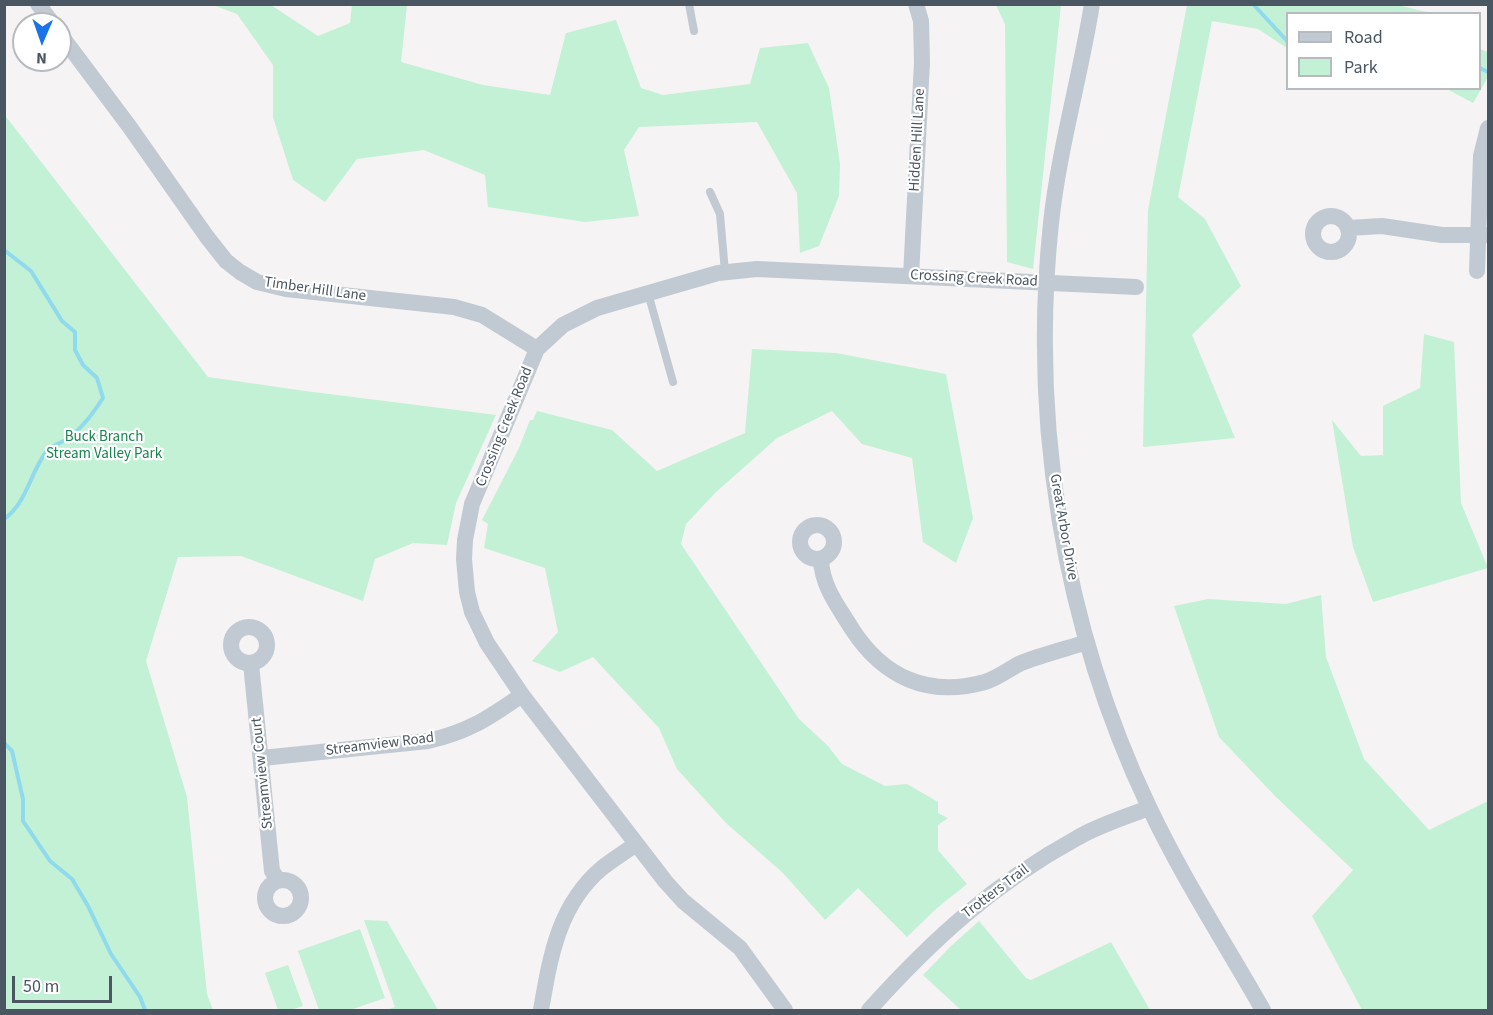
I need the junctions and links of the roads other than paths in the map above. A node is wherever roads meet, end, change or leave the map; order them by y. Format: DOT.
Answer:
graph roads {
  1 [pos="689,4"];
  2 [pos="916,4"];
  3 [pos="1092,4"];
  4 [pos="694,31"];
  5 [pos="72,50"];
  6 [pos="1488,128"];
  7 [pos="710,192"];
  8 [pos="1348,228"];
  9 [pos="1483,235"];
  10 [pos="1477,271"];
  11 [pos="725,272"];
  12 [pos="911,276"];
  13 [pos="1046,283"];
  14 [pos="1136,287"];
  15 [pos="648,292"];
  16 [pos="537,349"];
  17 [pos="674,382"];
  18 [pos="820,559"];
  19 [pos="1087,642"];
  20 [pos="251,664"];
  21 [pos="522,695"];
  22 [pos="262,758"];
  23 [pos="1149,808"];
  24 [pos="636,844"];
  25 [pos="278,880"];
  26 [pos="541,1011"];
  27 [pos="785,1011"];
  28 [pos="869,1011"];
  29 [pos="1263,1011"];
  1 -- 4 [label="lane"];
  2 -- 12 [label="street, Hidden Hill Lane"];
  3 -- 13 [label="street, Great Arbor Drive"];
  5 -- 16 [label="street, Timber Hill Lane"];
  6 -- 9 [label="street"];
  7 -- 11 [label="lane"];
  8 -- 9 [label="street"];
  9 -- 10 [label="street"];
  11 -- 12 [label="street, Crossing Creek Road"];
  11 -- 15 [label="street, Crossing Creek Road"];
  12 -- 13 [label="street, Crossing Creek Road"];
  13 -- 14 [label="street, Crossing Creek Road"];
  13 -- 19 [label="street, Great Arbor Drive"];
  15 -- 16 [label="street, Crossing Creek Road"];
  15 -- 17 [label="lane"];
  16 -- 21 [label="street, Crossing Creek Road"];
  18 -- 19 [label="street"];
  19 -- 23 [label="street, Great Arbor Drive"];
  20 -- 22 [label="street, Streamview Court"];
  21 -- 22 [label="street, Streamview Road"];
  21 -- 24 [label="street, Crossing Creek Road"];
  22 -- 25 [label="street, Streamview Court"];
  23 -- 28 [label="street, Trotters Trail"];
  23 -- 29 [label="street, Great Arbor Drive"];
  24 -- 26 [label="street"];
  24 -- 27 [label="street, Crossing Creek Road"];
}
